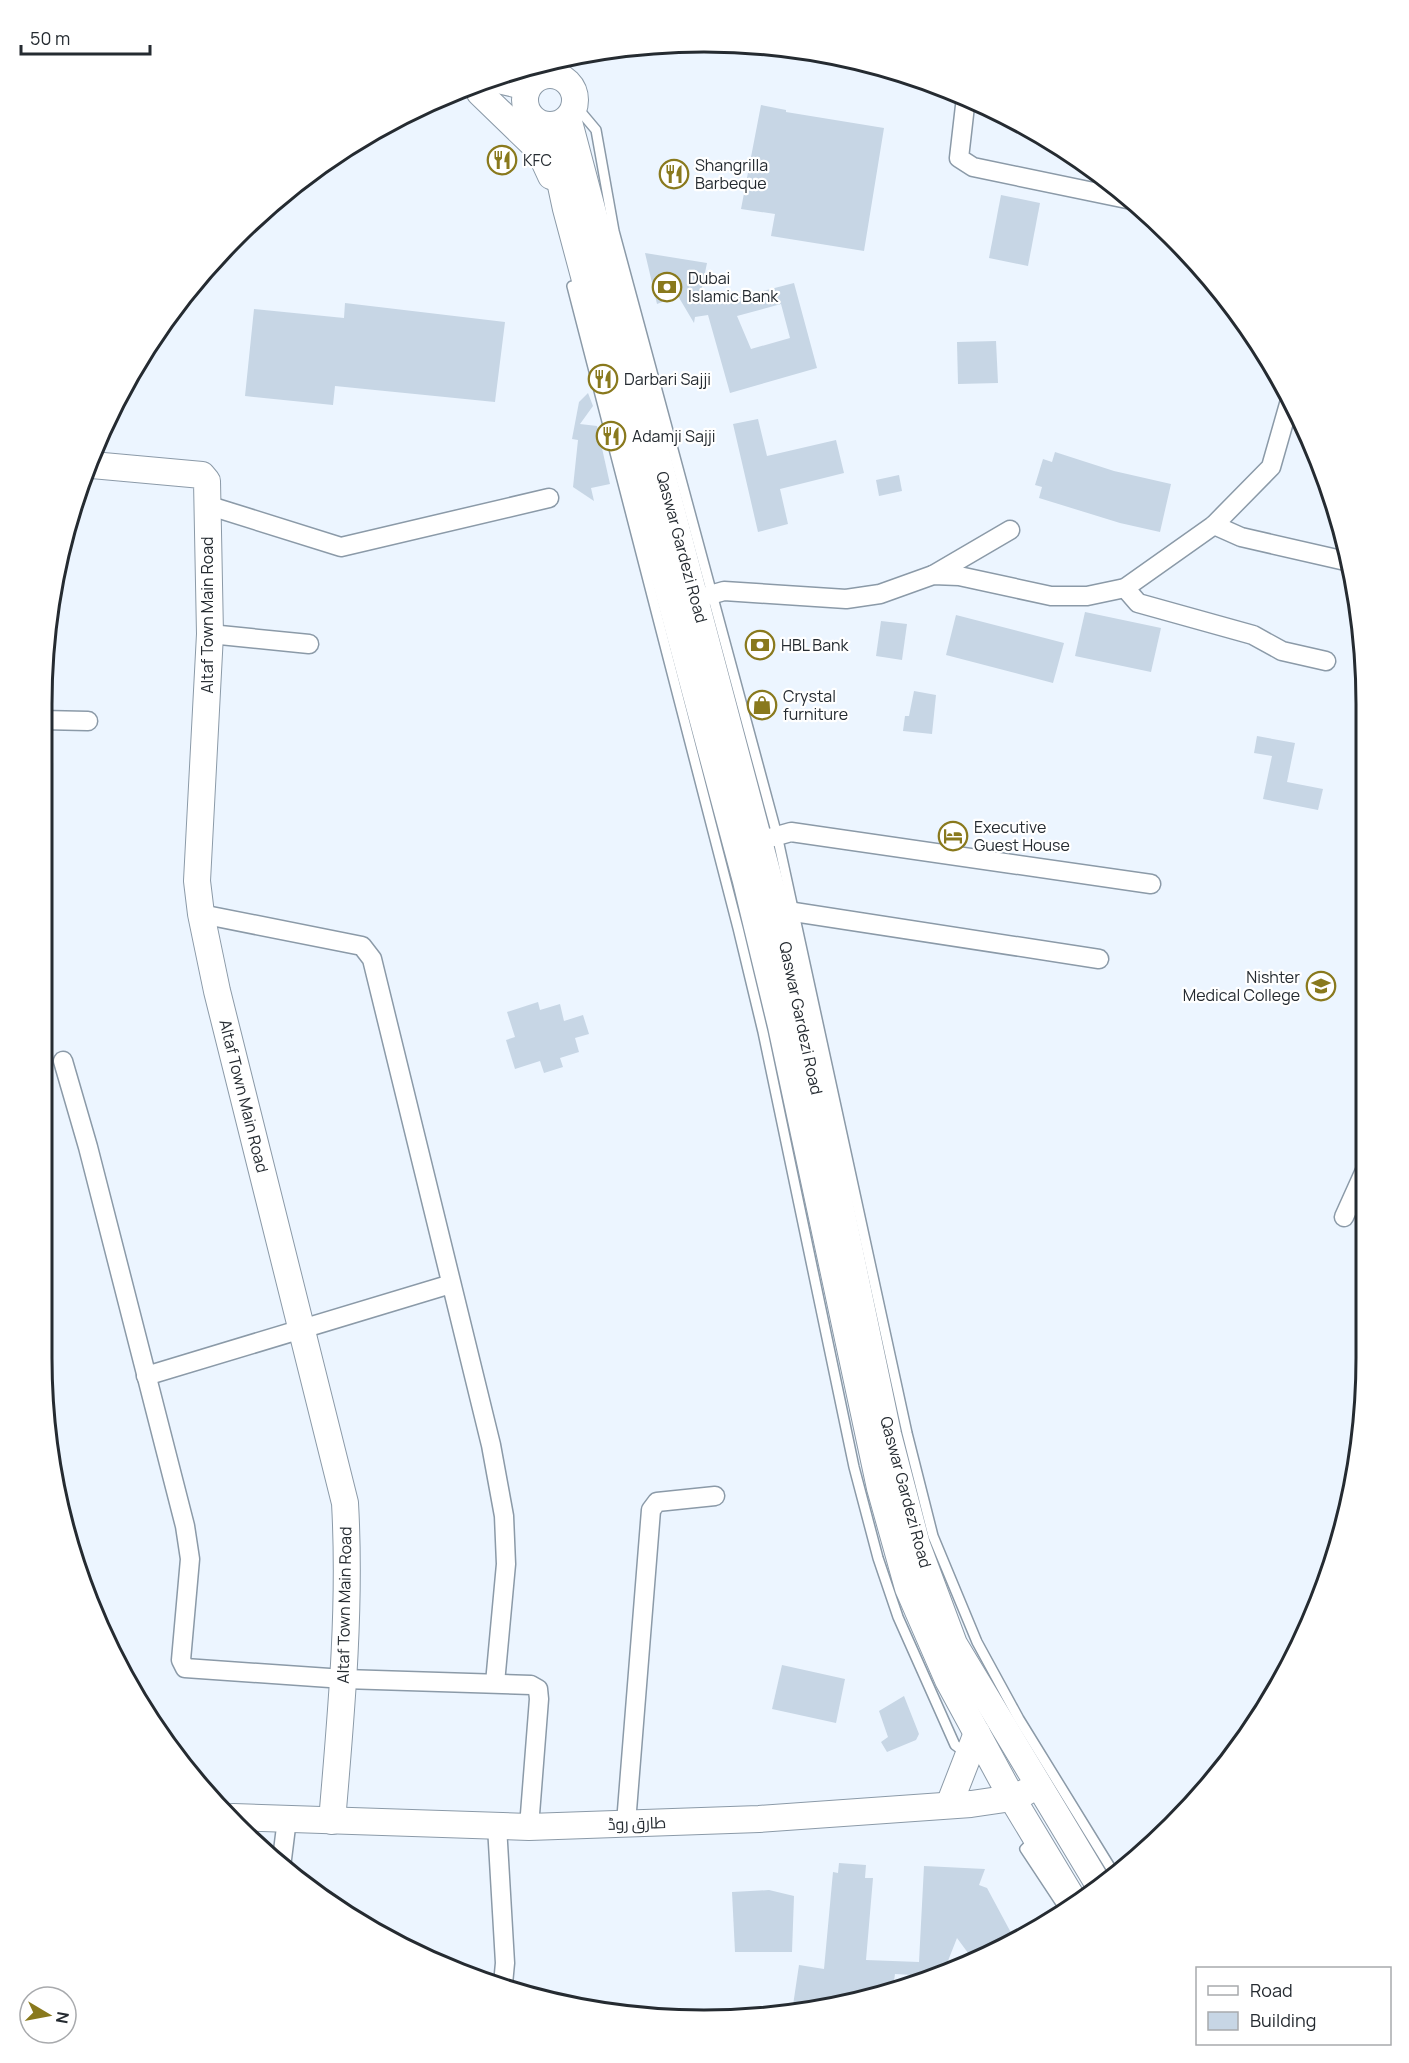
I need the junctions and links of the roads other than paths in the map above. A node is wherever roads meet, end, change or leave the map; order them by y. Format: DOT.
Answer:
graph roads {
  1 [pos="568,67"];
  2 [pos="533,83"];
  3 [pos="500,85"];
  4 [pos="483,91"];
  5 [pos="964,107"];
  6 [pos="566,110"];
  7 [pos="1112,196"];
  8 [pos="566,209"];
  9 [pos="1287,412"];
  10 [pos="98,465"];
  11 [pos="549,498"];
  12 [pos="207,505"];
  13 [pos="1214,525"];
  14 [pos="1010,530"];
  15 [pos="1340,560"];
  16 [pos="933,575"];
  17 [pos="1125,588"];
  18 [pos="710,595"];
  19 [pos="712,626"];
  20 [pos="210,634"];
  21 [pos="309,644"];
  22 [pos="1326,661"];
  23 [pos="52,720"];
  24 [pos="88,721"];
  25 [pos="768,838"];
  26 [pos="1151,884"];
  27 [pos="794,912"];
  28 [pos="201,914"];
  29 [pos="1099,959"];
  30 [pos="63,1061"];
  31 [pos="1356,1190"];
  32 [pos="1344,1217"];
  33 [pos="452,1284"];
  34 [pos="303,1329"];
  35 [pos="146,1376"];
  36 [pos="715,1496"];
  37 [pos="963,1637"];
  38 [pos="344,1679"];
  39 [pos="495,1683"];
  40 [pos="973,1743"];
  41 [pos="1037,1786"];
  42 [pos="1012,1798"];
  43 [pos="950,1805"];
  44 [pos="241,1817"];
  45 [pos="286,1819"];
  46 [pos="332,1821"];
  47 [pos="626,1823"];
  48 [pos="497,1826"];
  49 [pos="529,1827"];
  50 [pos="1036,1838"];
  51 [pos="282,1855"];
  52 [pos="1111,1868"];
  53 [pos="1096,1880"];
  54 [pos="1072,1897"];
  55 [pos="1062,1904"];
  56 [pos="504,1978"];
  1 -- 6 [label="main road, Qaswar Gardezi Road"];
  2 -- 3 [label="main road"];
  2 -- 6 [label="main road"];
  2 -- 6 [label="main road"];
  4 -- 8 [label="main road"];
  5 -- 7 [label="street"];
  6 -- 8 [label="main road"];
  6 -- 18 [label="lane"];
  6 -- 19 [label="main road, Qaswar Gardezi Road"];
  8 -- 40 [label="main road"];
  9 -- 13 [label="street"];
  10 -- 12 [label="main road, Altaf Town Main Road"];
  11 -- 12 [label="street"];
  12 -- 20 [label="main road, Altaf Town Main Road"];
  13 -- 15 [label="street"];
  13 -- 17 [label="street"];
  14 -- 16 [label="street"];
  16 -- 17 [label="street"];
  16 -- 18 [label="street"];
  17 -- 22 [label="street"];
  18 -- 19 [label="lane"];
  19 -- 25 [label="main road, Qaswar Gardezi Road"];
  20 -- 21 [label="street"];
  20 -- 28 [label="main road, Altaf Town Main Road"];
  23 -- 24 [label="street"];
  25 -- 26 [label="street"];
  25 -- 27 [label="lane"];
  25 -- 37 [label="main road, Qaswar Gardezi Road"];
  27 -- 29 [label="street"];
  27 -- 37 [label="lane"];
  28 -- 33 [label="street"];
  28 -- 34 [label="main road, Altaf Town Main Road"];
  30 -- 35 [label="street"];
  31 -- 32 [label="street"];
  33 -- 34 [label="street"];
  33 -- 39 [label="street"];
  34 -- 35 [label="street"];
  34 -- 38 [label="main road, Altaf Town Main Road"];
  35 -- 38 [label="street"];
  36 -- 47 [label="street"];
  37 -- 41 [label="main road, Qaswar Gardezi Road"];
  37 -- 52 [label="lane"];
  38 -- 39 [label="street"];
  38 -- 46 [label="main road, Altaf Town Main Road"];
  39 -- 49 [label="street"];
  40 -- 42 [label="main road"];
  40 -- 43 [label="main road"];
  41 -- 42 [label="main road, طارق روڈ"];
  41 -- 53 [label="main road, Qaswar Gardezi Road"];
  42 -- 43 [label="main road, طارق روڈ"];
  42 -- 50 [label="main road"];
  43 -- 47 [label="main road, طارق روڈ"];
  44 -- 45 [label="main road, طارق روڈ"];
  45 -- 46 [label="main road, طارق روڈ"];
  45 -- 51 [label="street"];
  46 -- 48 [label="main road, طارق روڈ"];
  47 -- 49 [label="main road, طارق روڈ"];
  48 -- 49 [label="main road, طارق روڈ"];
  48 -- 56 [label="street"];
  50 -- 54 [label="main road"];
  50 -- 55 [label="lane"];
}
